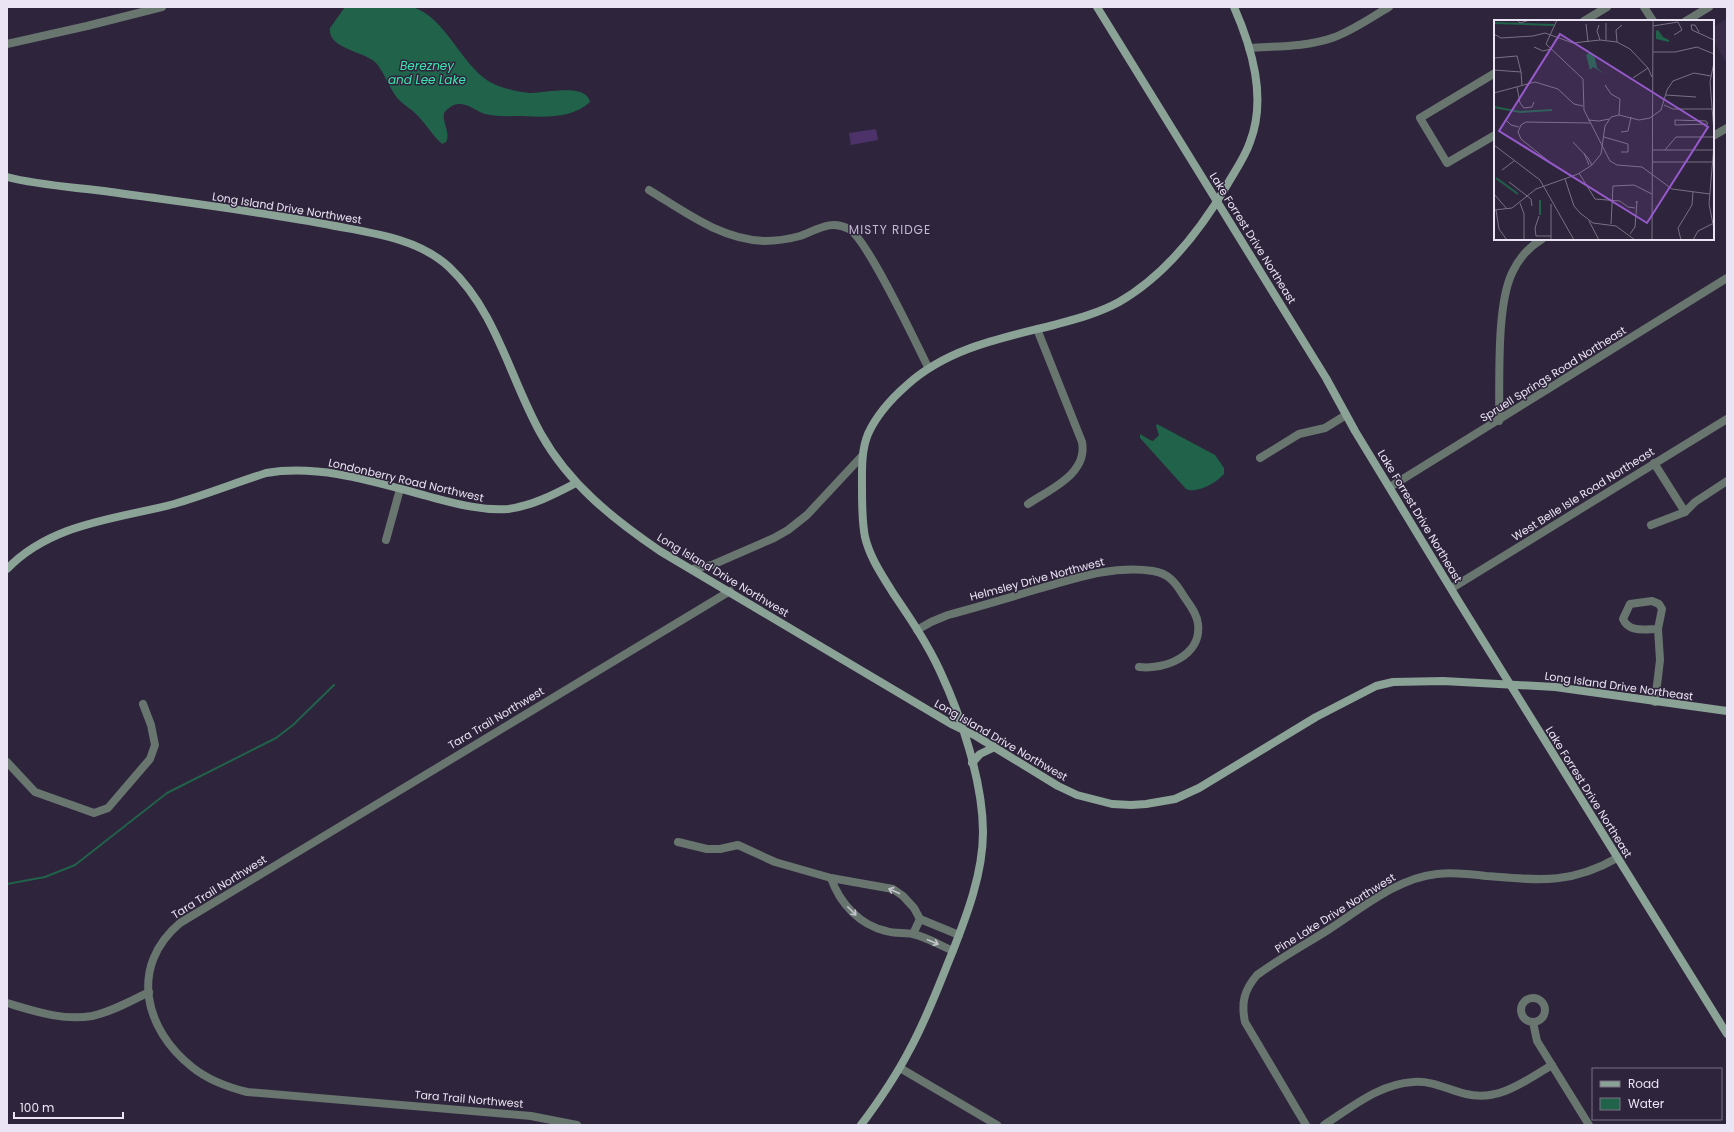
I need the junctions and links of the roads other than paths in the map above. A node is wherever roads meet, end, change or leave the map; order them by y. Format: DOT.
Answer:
graph roads {
  1 [pos="162,7"];
  2 [pos="1097,7"];
  3 [pos="1234,7"];
  4 [pos="1388,7"];
  5 [pos="1607,7"];
  6 [pos="1644,7"];
  7 [pos="1709,7"];
  8 [pos="1586,20"];
  9 [pos="1652,20"];
  10 [pos="1688,20"];
  11 [pos="7,44"];
  12 [pos="1249,48"];
  13 [pos="1494,74"];
  14 [pos="1727,128"];
  15 [pos="1714,135"];
  16 [pos="1494,136"];
  17 [pos="7,179"];
  18 [pos="649,190"];
  19 [pos="1217,201"];
  20 [pos="1541,240"];
  21 [pos="1727,278"];
  22 [pos="1037,329"];
  23 [pos="928,367"];
  24 [pos="1346,415"];
  25 [pos="1727,419"];
  26 [pos="1499,421"];
  27 [pos="862,456"];
  28 [pos="1260,458"];
  29 [pos="1654,463"];
  30 [pos="1727,481"];
  31 [pos="576,483"];
  32 [pos="1390,487"];
  33 [pos="400,489"];
  34 [pos="1028,504"];
  35 [pos="1685,512"];
  36 [pos="1651,525"];
  37 [pos="386,540"];
  38 [pos="7,569"];
  39 [pos="692,569"];
  40 [pos="1452,588"];
  41 [pos="730,591"];
  42 [pos="1658,629"];
  43 [pos="917,630"];
  44 [pos="1138,667"];
  45 [pos="1509,684"];
  46 [pos="1655,702"];
  47 [pos="143,704"];
  48 [pos="1727,711"];
  49 [pos="963,730"];
  50 [pos="994,747"];
  51 [pos="7,762"];
  52 [pos="972,763"];
  53 [pos="678,842"];
  54 [pos="1617,858"];
  55 [pos="831,878"];
  56 [pos="920,919"];
  57 [pos="913,934"];
  58 [pos="959,935"];
  59 [pos="953,951"];
  60 [pos="149,992"];
  61 [pos="7,1003"];
  62 [pos="1533,1022"];
  63 [pos="1727,1034"];
  64 [pos="1552,1065"];
  65 [pos="900,1068"];
  66 [pos="577,1125"];
  67 [pos="861,1125"];
  68 [pos="997,1125"];
  69 [pos="1306,1125"];
  70 [pos="1324,1125"];
  71 [pos="1589,1125"];
  1 -- 11 [label="street"];
  2 -- 19 [label="street, Lake Forrest Drive Northeast"];
  3 -- 12 [label="street"];
  4 -- 12 [label="street"];
  5 -- 8 [label="street"];
  6 -- 9 [label="street"];
  7 -- 10 [label="street"];
  12 -- 19 [label="street"];
  13 -- 16 [label="street"];
  14 -- 15 [label="street"];
  17 -- 31 [label="street, Long Island Drive Northwest"];
  18 -- 23 [label="street"];
  19 -- 22 [label="street"];
  19 -- 24 [label="street, Lake Forrest Drive Northeast"];
  20 -- 26 [label="street"];
  21 -- 26 [label="street, Spruell Springs Road Northeast"];
  22 -- 23 [label="street"];
  22 -- 34 [label="street"];
  23 -- 27 [label="street"];
  24 -- 28 [label="street"];
  24 -- 32 [label="street, Lake Forrest Drive Northeast"];
  25 -- 29 [label="street, West Belle Isle Road Northeast"];
  26 -- 32 [label="street, Spruell Springs Road Northeast"];
  27 -- 39 [label="street"];
  27 -- 43 [label="street"];
  29 -- 35 [label="street"];
  29 -- 40 [label="street, West Belle Isle Road Northeast"];
  30 -- 35 [label="street"];
  31 -- 33 [label="street, Londonberry Road Northwest"];
  31 -- 39 [label="street, Long Island Drive Northwest"];
  32 -- 40 [label="street, Lake Forrest Drive Northeast"];
  33 -- 37 [label="street"];
  33 -- 38 [label="street, Londonberry Road Northwest"];
  35 -- 36 [label="street"];
  39 -- 41 [label="street, Long Island Drive Northwest"];
  40 -- 45 [label="street, Lake Forrest Drive Northeast"];
  41 -- 49 [label="street, Long Island Drive Northwest"];
  41 -- 60 [label="street, Tara Trail Northwest"];
  42 -- 42 [label="street"];
  42 -- 46 [label="street"];
  43 -- 44 [label="street, Helmsley Drive Northwest"];
  43 -- 49 [label="street"];
  45 -- 46 [label="street, Long Island Drive Northeast"];
  45 -- 50 [label="street, Long Island Drive Northwest"];
  45 -- 54 [label="street, Lake Forrest Drive Northeast"];
  46 -- 48 [label="street, Long Island Drive Northeast"];
  47 -- 51 [label="street"];
  49 -- 50 [label="street, Long Island Drive Northwest"];
  49 -- 52 [label="street"];
  50 -- 52 [label="street"];
  52 -- 58 [label="street"];
  53 -- 55 [label="street"];
  54 -- 63 [label="street, Lake Forrest Drive Northeast"];
  54 -- 69 [label="street, Pine Lake Drive Northwest"];
  56 -- 55 [label="street, one-way"];
  55 -- 57 [label="street, one-way"];
  56 -- 57 [label="street"];
  56 -- 58 [label="street"];
  57 -- 59 [label="street, one-way"];
  58 -- 59 [label="street"];
  59 -- 65 [label="street"];
  60 -- 61 [label="street"];
  60 -- 66 [label="street, Tara Trail Northwest"];
  62 -- 64 [label="street"];
  64 -- 70 [label="street"];
  64 -- 71 [label="street"];
  65 -- 67 [label="street"];
  65 -- 68 [label="street"];
}
